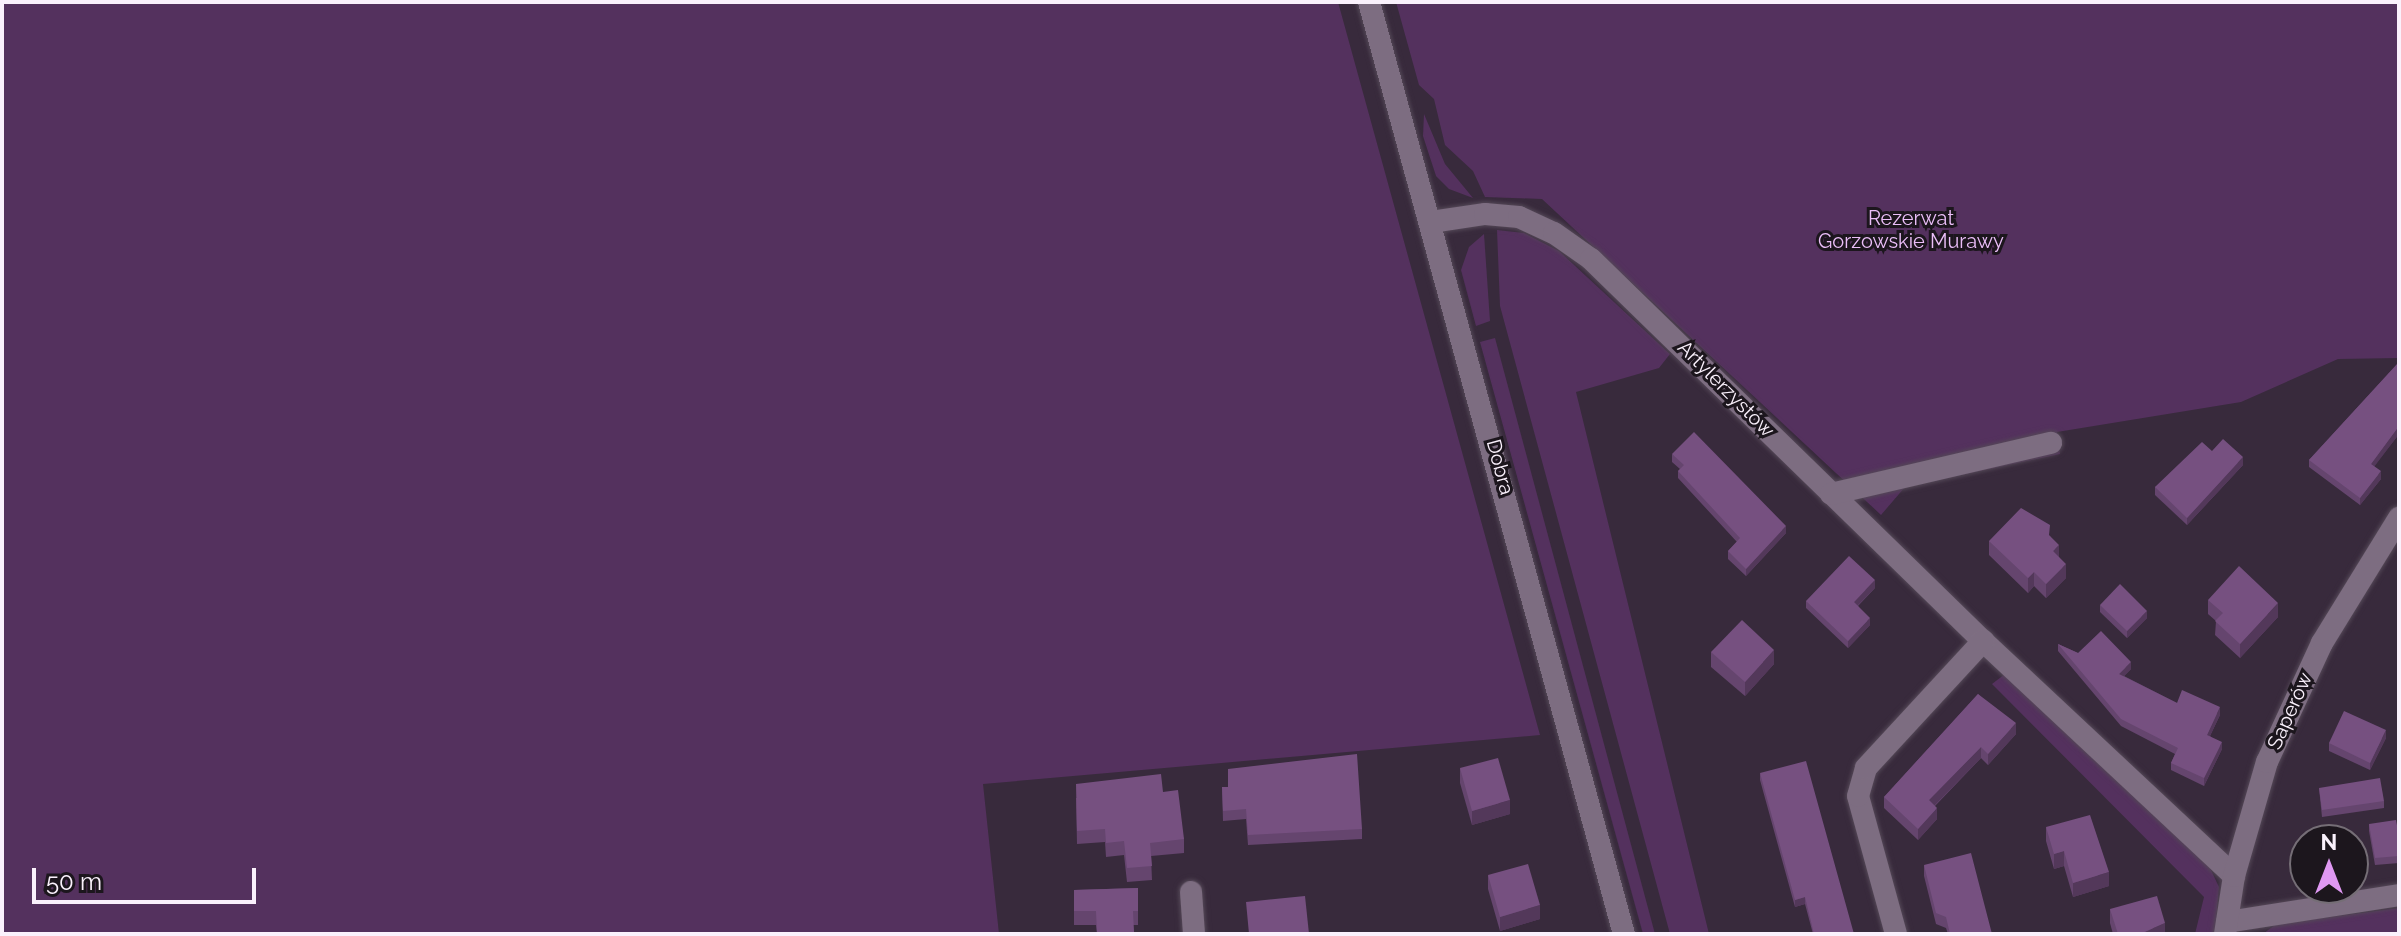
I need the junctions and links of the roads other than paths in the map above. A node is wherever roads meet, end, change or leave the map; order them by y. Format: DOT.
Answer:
graph roads {
  1 [pos="1369,2"];
  2 [pos="1431,222"];
  3 [pos="2051,443"];
  4 [pos="1831,494"];
  5 [pos="2399,518"];
  6 [pos="1983,641"];
  7 [pos="2234,876"];
  8 [pos="1191,892"];
  9 [pos="2399,895"];
  10 [pos="2226,928"];
  11 [pos="1194,934"];
  12 [pos="1624,934"];
  13 [pos="1896,934"];
  1 -- 2 [label="street, Dobra"];
  2 -- 4 [label="street, Artylerzystów"];
  2 -- 12 [label="street, Dobra"];
  3 -- 4 [label="street"];
  4 -- 6 [label="street, Artylerzystów"];
  5 -- 7 [label="street, Saperów"];
  6 -- 7 [label="street, Artylerzystów"];
  6 -- 13 [label="street"];
  7 -- 10 [label="street, Saperów"];
  8 -- 11 [label="street"];
  9 -- 10 [label="street, Saperów"];
}
